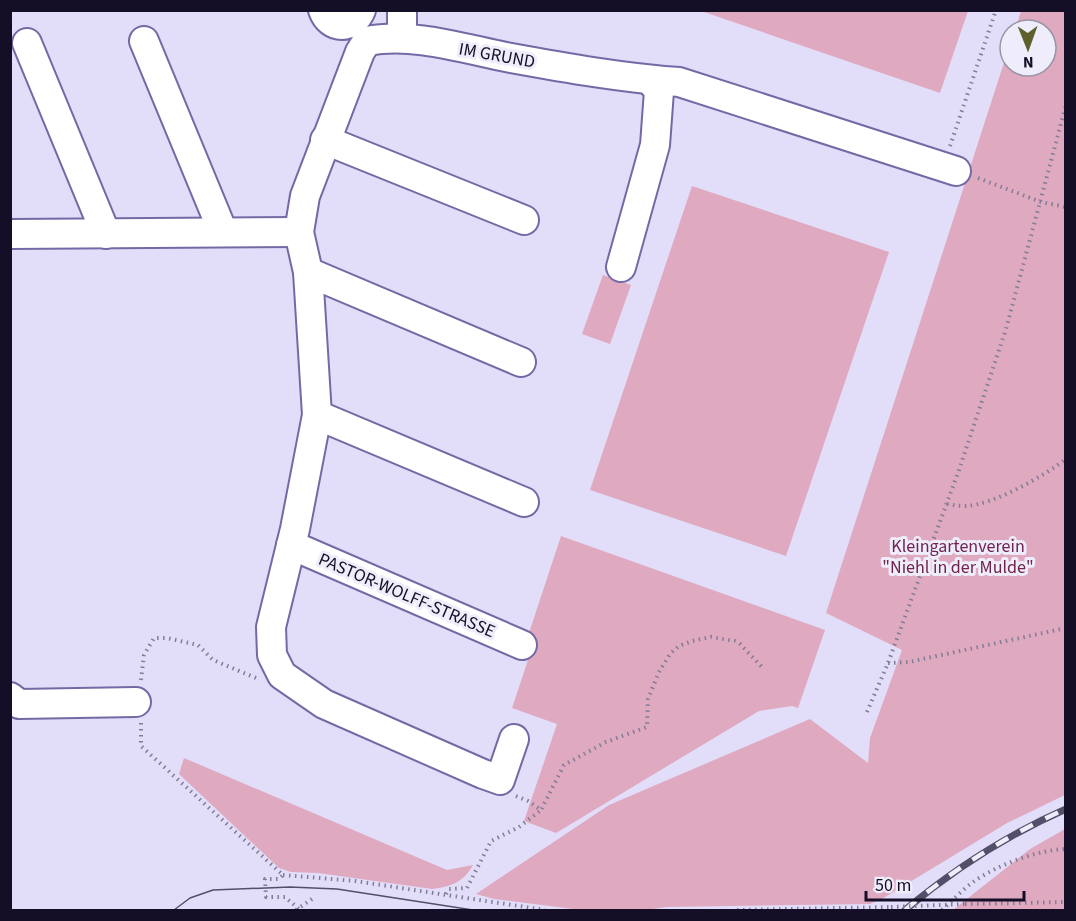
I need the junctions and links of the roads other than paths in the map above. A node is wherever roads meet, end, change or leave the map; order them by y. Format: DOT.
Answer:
graph roads {
  1 [pos="323,10"];
  2 [pos="402,24"];
  3 [pos="359,25"];
  4 [pos="144,41"];
  5 [pos="27,43"];
  6 [pos="650,80"];
  7 [pos="325,140"];
  8 [pos="949,169"];
  9 [pos="524,220"];
  10 [pos="223,232"];
  11 [pos="299,232"];
  12 [pos="10,234"];
  13 [pos="106,234"];
  14 [pos="621,267"];
  15 [pos="308,272"];
  16 [pos="521,362"];
  17 [pos="317,415"];
  18 [pos="524,502"];
  19 [pos="291,545"];
  20 [pos="522,645"];
  21 [pos="15,701"];
  22 [pos="139,702"];
  23 [pos="514,739"];
  1 -- 3 [label="street, IM GRUND"];
  2 -- 3 [label="street, IM GRUND"];
  2 -- 6 [label="street, IM GRUND"];
  3 -- 7 [label="street"];
  4 -- 10 [label="street"];
  5 -- 13 [label="street"];
  6 -- 8 [label="street, IM GRUND"];
  6 -- 14 [label="street"];
  7 -- 9 [label="street"];
  7 -- 11 [label="street"];
  10 -- 11 [label="street"];
  10 -- 13 [label="street"];
  11 -- 15 [label="street"];
  12 -- 13 [label="street"];
  15 -- 16 [label="street"];
  15 -- 17 [label="street"];
  17 -- 18 [label="street"];
  17 -- 19 [label="street"];
  19 -- 20 [label="street, PASTOR-WOLFF-STRASSE"];
  19 -- 23 [label="street"];
  21 -- 22 [label="street"];
}
